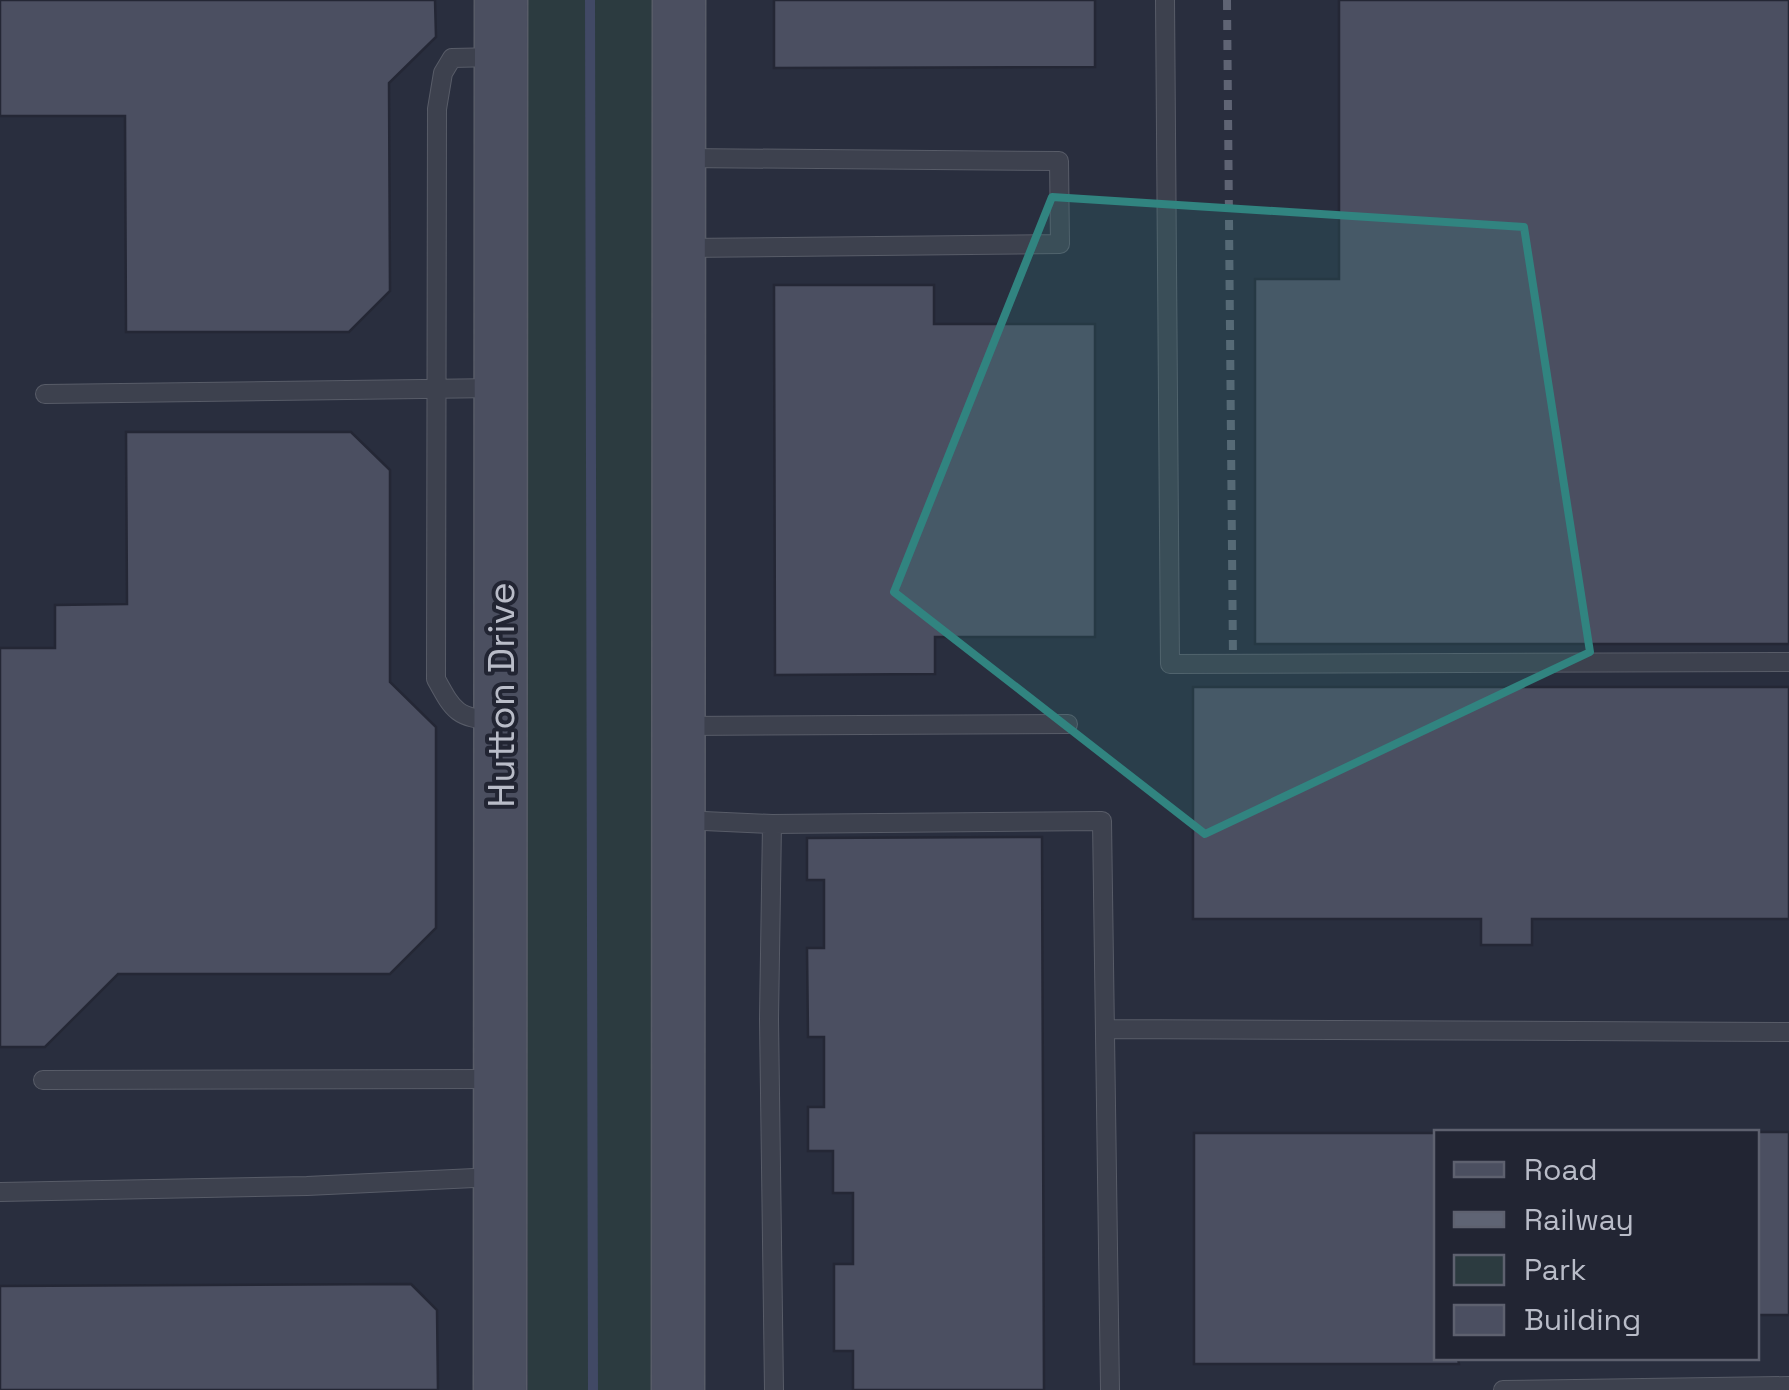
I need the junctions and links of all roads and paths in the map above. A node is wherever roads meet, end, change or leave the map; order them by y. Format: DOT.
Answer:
graph roads {
  1 [pos="501,0"];
  2 [pos="679,0"];
  3 [pos="1165,0"];
  4 [pos="501,56"];
  5 [pos="679,158"];
  6 [pos="679,248"];
  7 [pos="501,388"];
  8 [pos="436,389"];
  9 [pos="46,394"];
  10 [pos="1789,662"];
  11 [pos="500,721"];
  12 [pos="1068,724"];
  13 [pos="679,726"];
  14 [pos="679,820"];
  15 [pos="772,824"];
  16 [pos="1105,1029"];
  17 [pos="1789,1032"];
  18 [pos="500,1078"];
  19 [pos="43,1080"];
  20 [pos="500,1176"];
  21 [pos="0,1192"];
  22 [pos="1789,1386"];
  23 [pos="500,1390"];
  24 [pos="678,1390"];
  25 [pos="774,1390"];
  26 [pos="1110,1390"];
  27 [pos="1503,1390"];
  1 -- 4 [label="street, Hutton Drive"];
  2 -- 5 [label="street"];
  3 -- 10 [label="lane"];
  4 -- 7 [label="street, Hutton Drive"];
  4 -- 8 [label="lane"];
  5 -- 6 [label="street"];
  5 -- 6 [label="lane"];
  6 -- 13 [label="street"];
  7 -- 8 [label="lane"];
  7 -- 11 [label="street, Hutton Drive"];
  8 -- 9 [label="lane"];
  8 -- 11 [label="lane"];
  11 -- 18 [label="street, Hutton Drive"];
  12 -- 13 [label="lane"];
  13 -- 14 [label="street"];
  14 -- 15 [label="lane"];
  14 -- 24 [label="street"];
  15 -- 16 [label="lane"];
  15 -- 25 [label="lane"];
  16 -- 17 [label="lane"];
  16 -- 26 [label="lane"];
  18 -- 19 [label="lane"];
  18 -- 20 [label="street, Hutton Drive"];
  20 -- 21 [label="lane"];
  20 -- 23 [label="street, Hutton Drive"];
  22 -- 27 [label="lane"];
}
